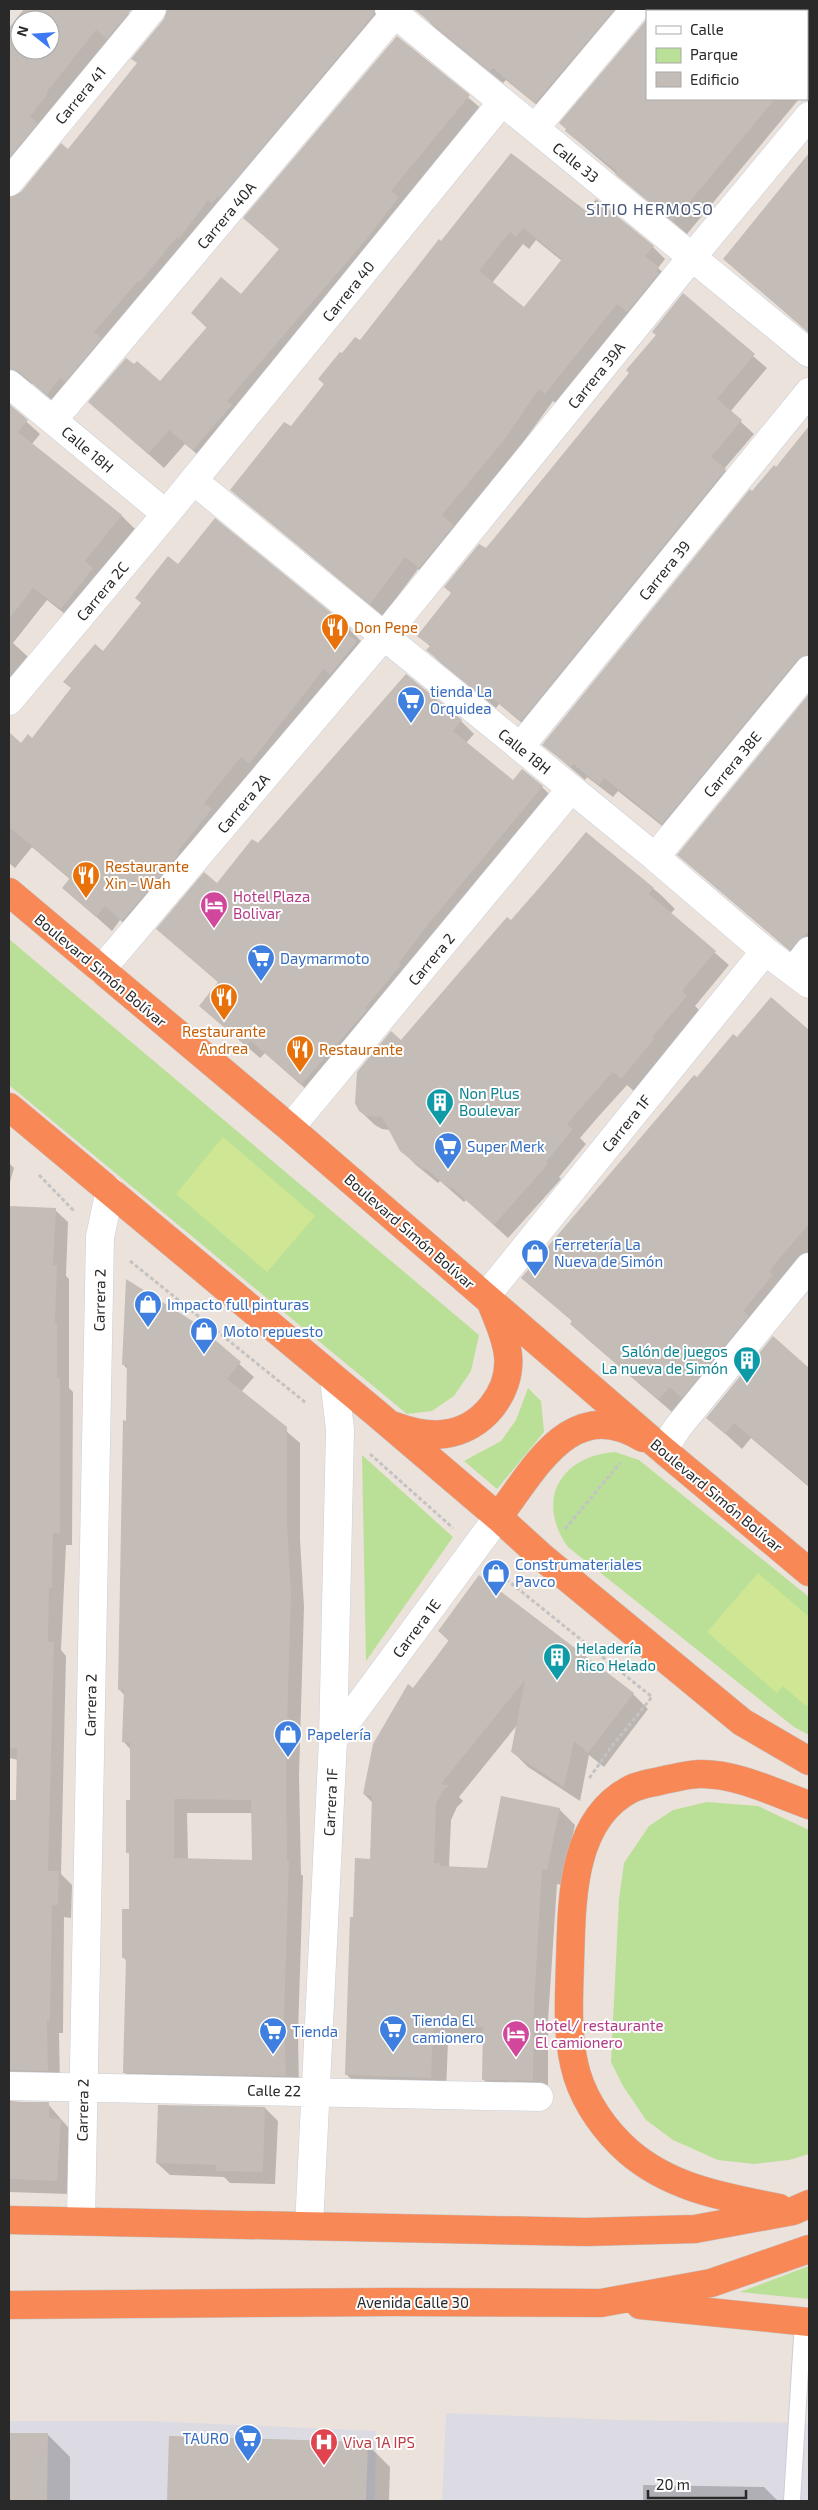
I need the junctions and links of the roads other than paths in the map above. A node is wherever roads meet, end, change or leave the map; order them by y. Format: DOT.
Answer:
graph roads {
  1 [pos="152,9"];
  2 [pos="635,9"];
  3 [pos="395,10"];
  4 [pos="502,102"];
  5 [pos="809,116"];
  6 [pos="535,128"];
  7 [pos="9,182"];
  8 [pos="692,256"];
  9 [pos="809,353"];
  10 [pos="9,384"];
  11 [pos="809,392"];
  12 [pos="53,420"];
  13 [pos="194,481"];
  14 [pos="166,514"];
  15 [pos="384,636"];
  16 [pos="809,670"];
  17 [pos="9,701"];
  18 [pos="520,747"];
  19 [pos="571,789"];
  20 [pos="655,857"];
  21 [pos="9,892"];
  22 [pos="766,951"];
  23 [pos="804,969"];
  24 [pos="101,970"];
  25 [pos="9,1106"];
  26 [pos="290,1128"];
  27 [pos="110,1190"];
  28 [pos="809,1267"];
  29 [pos="488,1298"];
  30 [pos="334,1378"];
  31 [pos="384,1422"];
  32 [pos="663,1450"];
  33 [pos="498,1517"];
  34 [pos="809,1572"];
  35 [pos="333,1740"];
  36 [pos="809,1761"];
  37 [pos="809,1805"];
  38 [pos="9,2086"];
  39 [pos="83,2088"];
  40 [pos="314,2091"];
  41 [pos="539,2096"];
  42 [pos="801,2207"];
  43 [pos="9,2220"];
  44 [pos="82,2221"];
  45 [pos="309,2226"];
  46 [pos="809,2249"];
  47 [pos="601,2303"];
  48 [pos="9,2305"];
  49 [pos="806,2322"];
  50 [pos="792,2501"];
  1 -- 7 [label="street, Carrera 41"];
  2 -- 6 [label="street"];
  3 -- 4 [label="street, Calle 33"];
  3 -- 12 [label="street, Carrera 40A"];
  4 -- 6 [label="street, Calle 33"];
  4 -- 13 [label="street, Carrera 40"];
  5 -- 8 [label="street, Carrera 39A"];
  6 -- 8 [label="street, Calle 33"];
  8 -- 9 [label="street, Calle 33"];
  8 -- 15 [label="street, Carrera 39A"];
  10 -- 12 [label="street, Calle 18H"];
  11 -- 18 [label="street, Carrera 39"];
  12 -- 14 [label="street, Calle 18H"];
  13 -- 14 [label="street, Carrera 2C"];
  13 -- 15 [label="street, Calle 18H"];
  14 -- 17 [label="street, Carrera 2C"];
  15 -- 18 [label="street, Calle 18H"];
  15 -- 24 [label="street, Carrera 2A"];
  16 -- 20 [label="street, Carrera 38E"];
  18 -- 19 [label="street, Calle 18H"];
  19 -- 20 [label="street, Calle 18H"];
  19 -- 26 [label="street, Carrera 2"];
  20 -- 22 [label="street, Calle 18H"];
  21 -- 24 [label="highway, Boulevard Simón Bolívar"];
  22 -- 23 [label="street, Calle 18H"];
  22 -- 29 [label="street, Carrera 1F"];
  24 -- 26 [label="highway, Boulevard Simón Bolívar"];
  25 -- 27 [label="highway"];
  26 -- 29 [label="highway, Boulevard Simón Bolívar"];
  27 -- 30 [label="highway"];
  27 -- 39 [label="street, Carrera 2"];
  28 -- 32 [label="street"];
  29 -- 31 [label="highway"];
  29 -- 32 [label="highway, Boulevard Simón Bolívar"];
  30 -- 31 [label="highway"];
  30 -- 35 [label="street, Carrera 1F"];
  31 -- 33 [label="highway"];
  32 -- 33 [label="highway"];
  32 -- 34 [label="highway, Boulevard Simón Bolívar"];
  33 -- 35 [label="street, Carrera 1E"];
  33 -- 36 [label="highway"];
  35 -- 40 [label="street, Carrera 1F"];
  37 -- 42 [label="highway"];
  38 -- 39 [label="street, Calle 22"];
  39 -- 40 [label="street, Calle 22"];
  39 -- 44 [label="street, Carrera 2"];
  40 -- 41 [label="street, Calle 22"];
  40 -- 45 [label="street, Carrera 1F"];
  42 -- 45 [label="highway"];
  43 -- 44 [label="highway"];
  44 -- 45 [label="highway"];
  46 -- 47 [label="highway, Avenida Calle 30"];
  47 -- 48 [label="highway, Avenida Calle 30"];
  47 -- 49 [label="highway"];
  49 -- 50 [label="lane"];
}
